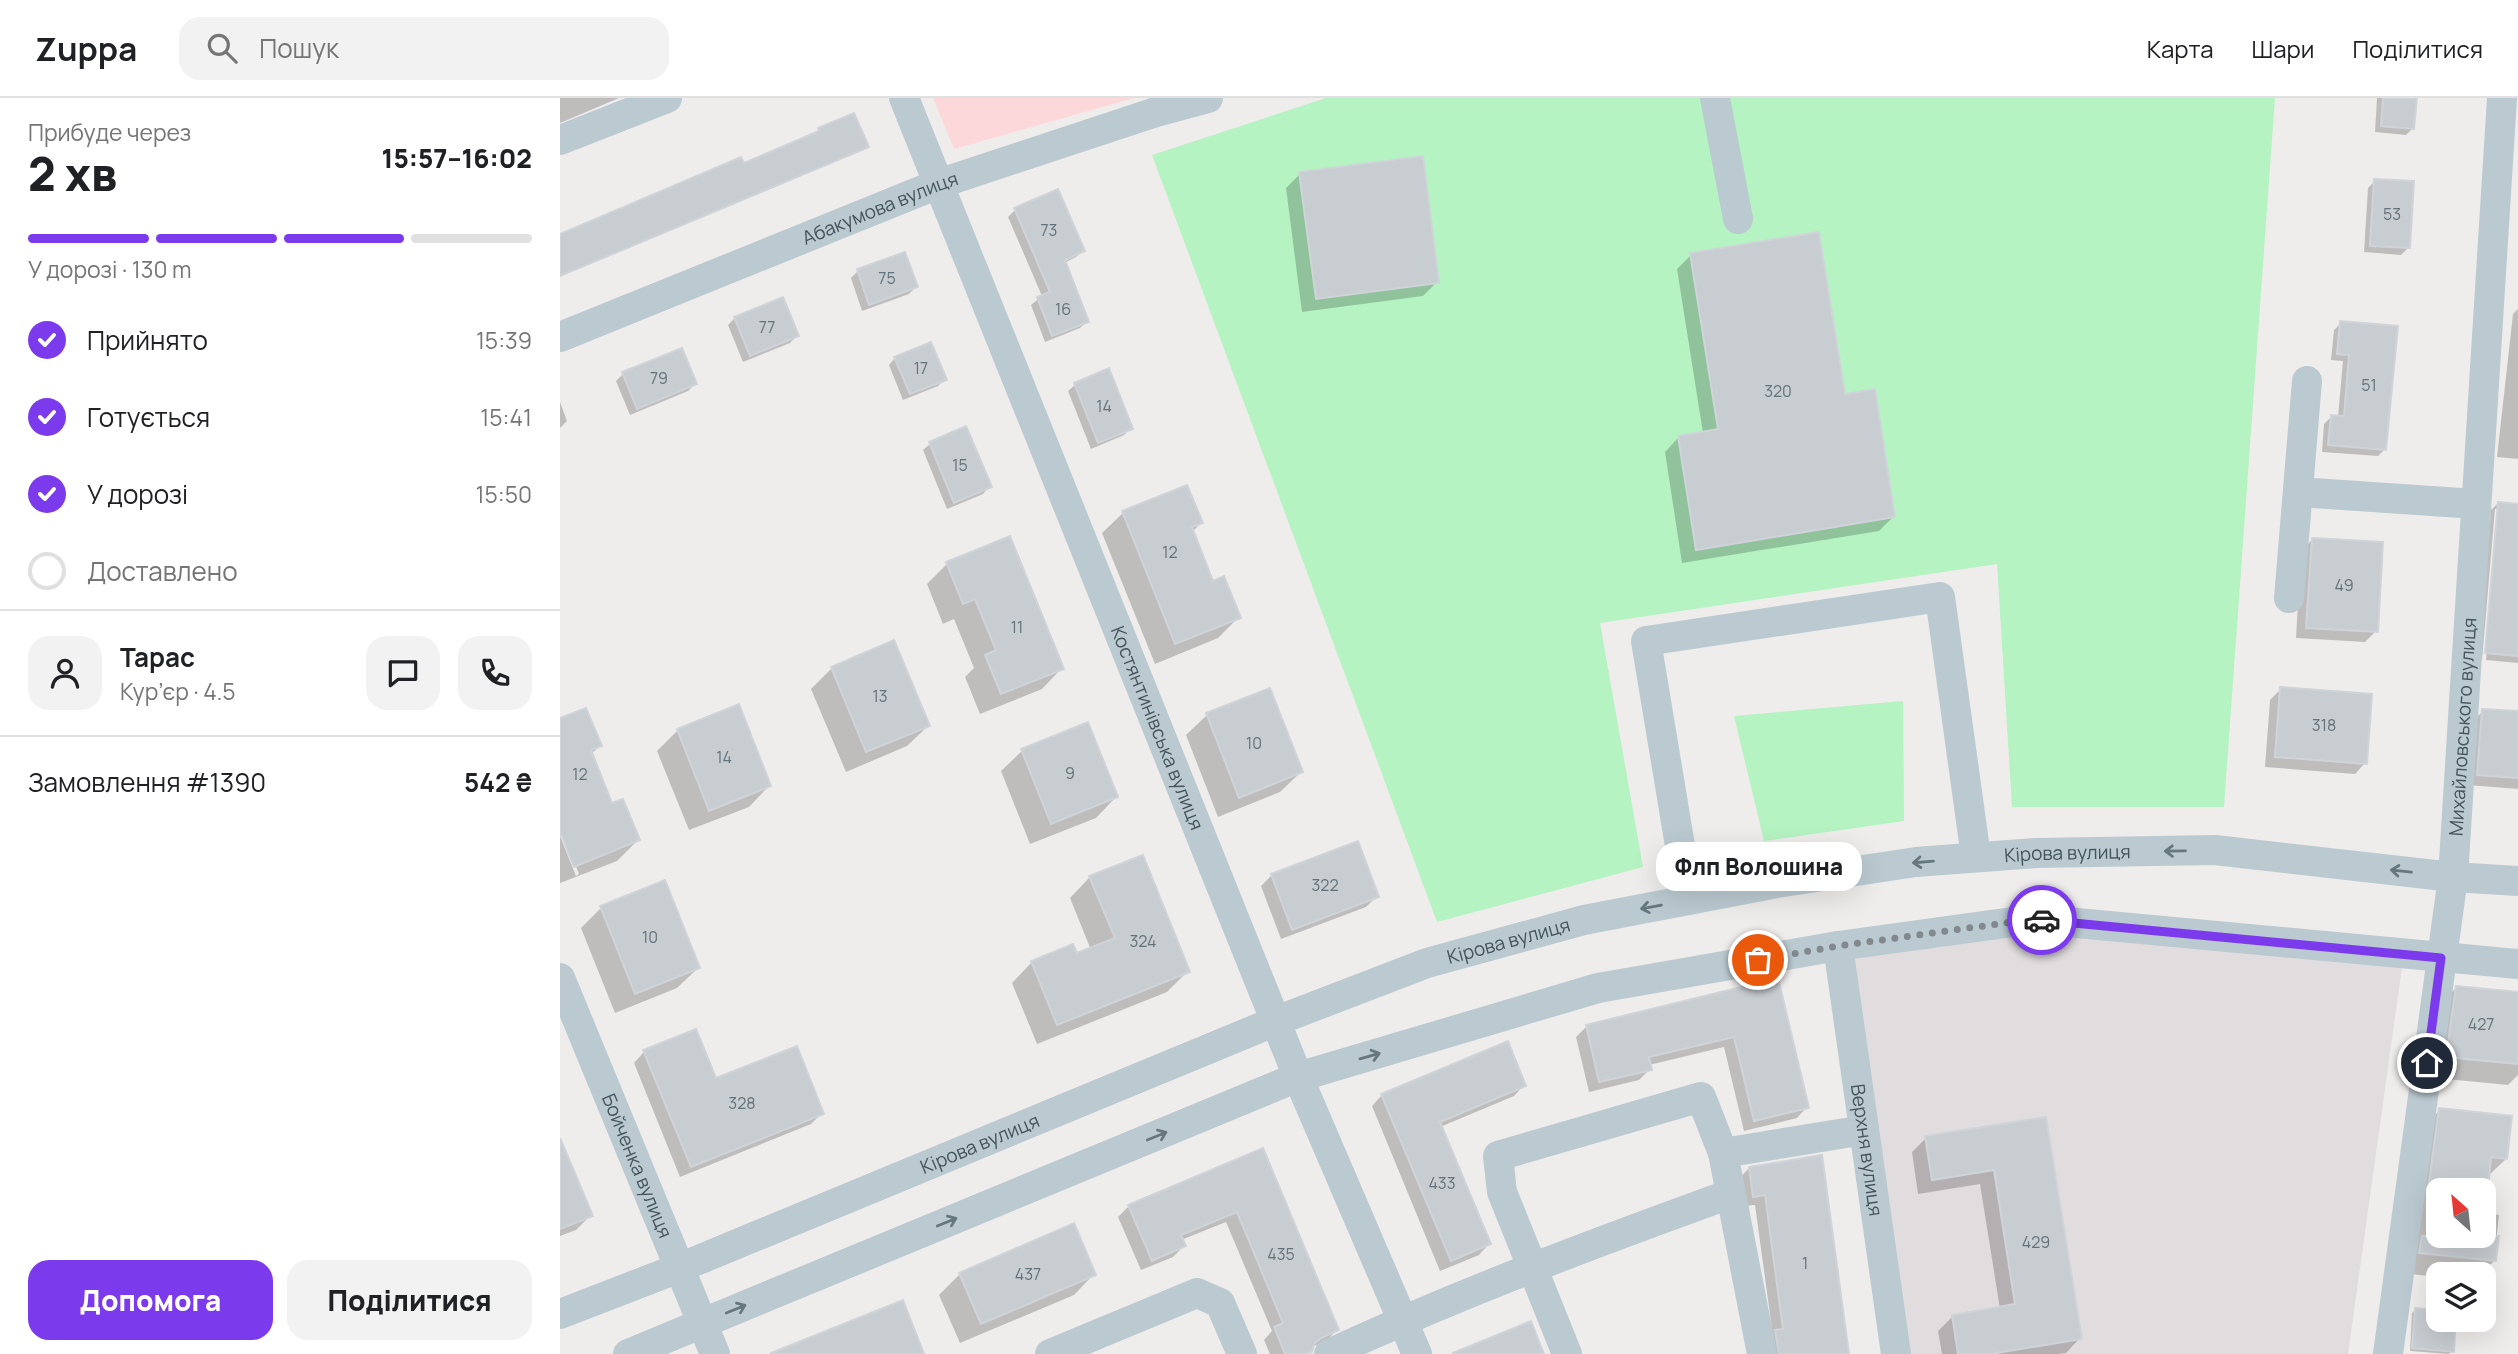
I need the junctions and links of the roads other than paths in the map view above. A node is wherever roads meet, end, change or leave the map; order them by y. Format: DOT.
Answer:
graph roads {
  1 [pos="667,98"];
  2 [pos="904,98"];
  3 [pos="1208,98"];
  4 [pos="1715,98"];
  5 [pos="2502,98"];
  6 [pos="560,140"];
  7 [pos="938,184"];
  8 [pos="1738,219"];
  9 [pos="560,337"];
  10 [pos="2306,382"];
  11 [pos="2298,492"];
  12 [pos="2476,504"];
  13 [pos="2289,598"];
  14 [pos="1976,858"];
  15 [pos="2453,877"];
  16 [pos="2518,881"];
  17 [pos="1689,900"];
  18 [pos="1838,946"];
  19 [pos="2441,958"];
  20 [pos="2518,964"];
  21 [pos="560,978"];
  22 [pos="1276,1021"];
  23 [pos="1298,1077"];
  24 [pos="1864,1130"];
  25 [pos="1723,1153"];
  26 [pos="1730,1194"];
  27 [pos="1532,1266"];
  28 [pos="680,1268"];
  29 [pos="560,1314"];
  30 [pos="1403,1320"];
  31 [pos="703,1323"];
  32 [pos="628,1354"];
  33 [pos="715,1354"];
  34 [pos="1049,1354"];
  35 [pos="1242,1354"];
  36 [pos="1329,1354"];
  37 [pos="1418,1354"];
  38 [pos="1567,1354"];
  39 [pos="1762,1354"];
  40 [pos="1896,1354"];
  41 [pos="2388,1354"];
  1 -- 6 [label="street"];
  2 -- 7 [label="street, Костянтинівська вулиця"];
  3 -- 7 [label="street, Абакумова вулиця"];
  4 -- 8 [label="street"];
  5 -- 12 [label="street, Михайловського вулиця"];
  7 -- 9 [label="street, Абакумова вулиця"];
  7 -- 22 [label="street, Костянтинівська вулиця"];
  10 -- 11 [label="street"];
  11 -- 12 [label="street"];
  11 -- 13 [label="street"];
  12 -- 15 [label="street, Михайловського вулиця"];
  15 -- 14 [label="street, Кірова вулиця, one-way"];
  14 -- 17 [label="street, Кірова вулиця, one-way"];
  14 -- 17 [label="street"];
  15 -- 16 [label="street, Кірова вулиця"];
  15 -- 19 [label="street, Михайловського вулиця"];
  17 -- 22 [label="street, Кірова вулиця, one-way"];
  18 -- 19 [label="street"];
  23 -- 18 [label="street, one-way"];
  18 -- 24 [label="street, Верхня вулиця"];
  19 -- 20 [label="street"];
  19 -- 41 [label="street, Михайловського вулиця"];
  21 -- 28 [label="street, Бойченка вулиця"];
  22 -- 23 [label="street, Костянтинівська вулиця"];
  22 -- 28 [label="street, Кірова вулиця"];
  23 -- 30 [label="street, Костянтинівська вулиця"];
  31 -- 23 [label="street, one-way"];
  24 -- 25 [label="street"];
  24 -- 40 [label="street, Верхня вулиця"];
  25 -- 26 [label="street"];
  25 -- 27 [label="street"];
  26 -- 27 [label="street"];
  26 -- 39 [label="street"];
  27 -- 30 [label="street"];
  27 -- 38 [label="street"];
  28 -- 29 [label="street, Кірова вулиця"];
  28 -- 31 [label="street, Бойченка вулиця"];
  30 -- 36 [label="street"];
  30 -- 37 [label="street, Костянтинівська вулиця"];
  31 -- 32 [label="street"];
  31 -- 33 [label="street, Бойченка вулиця"];
  34 -- 35 [label="street"];
}
